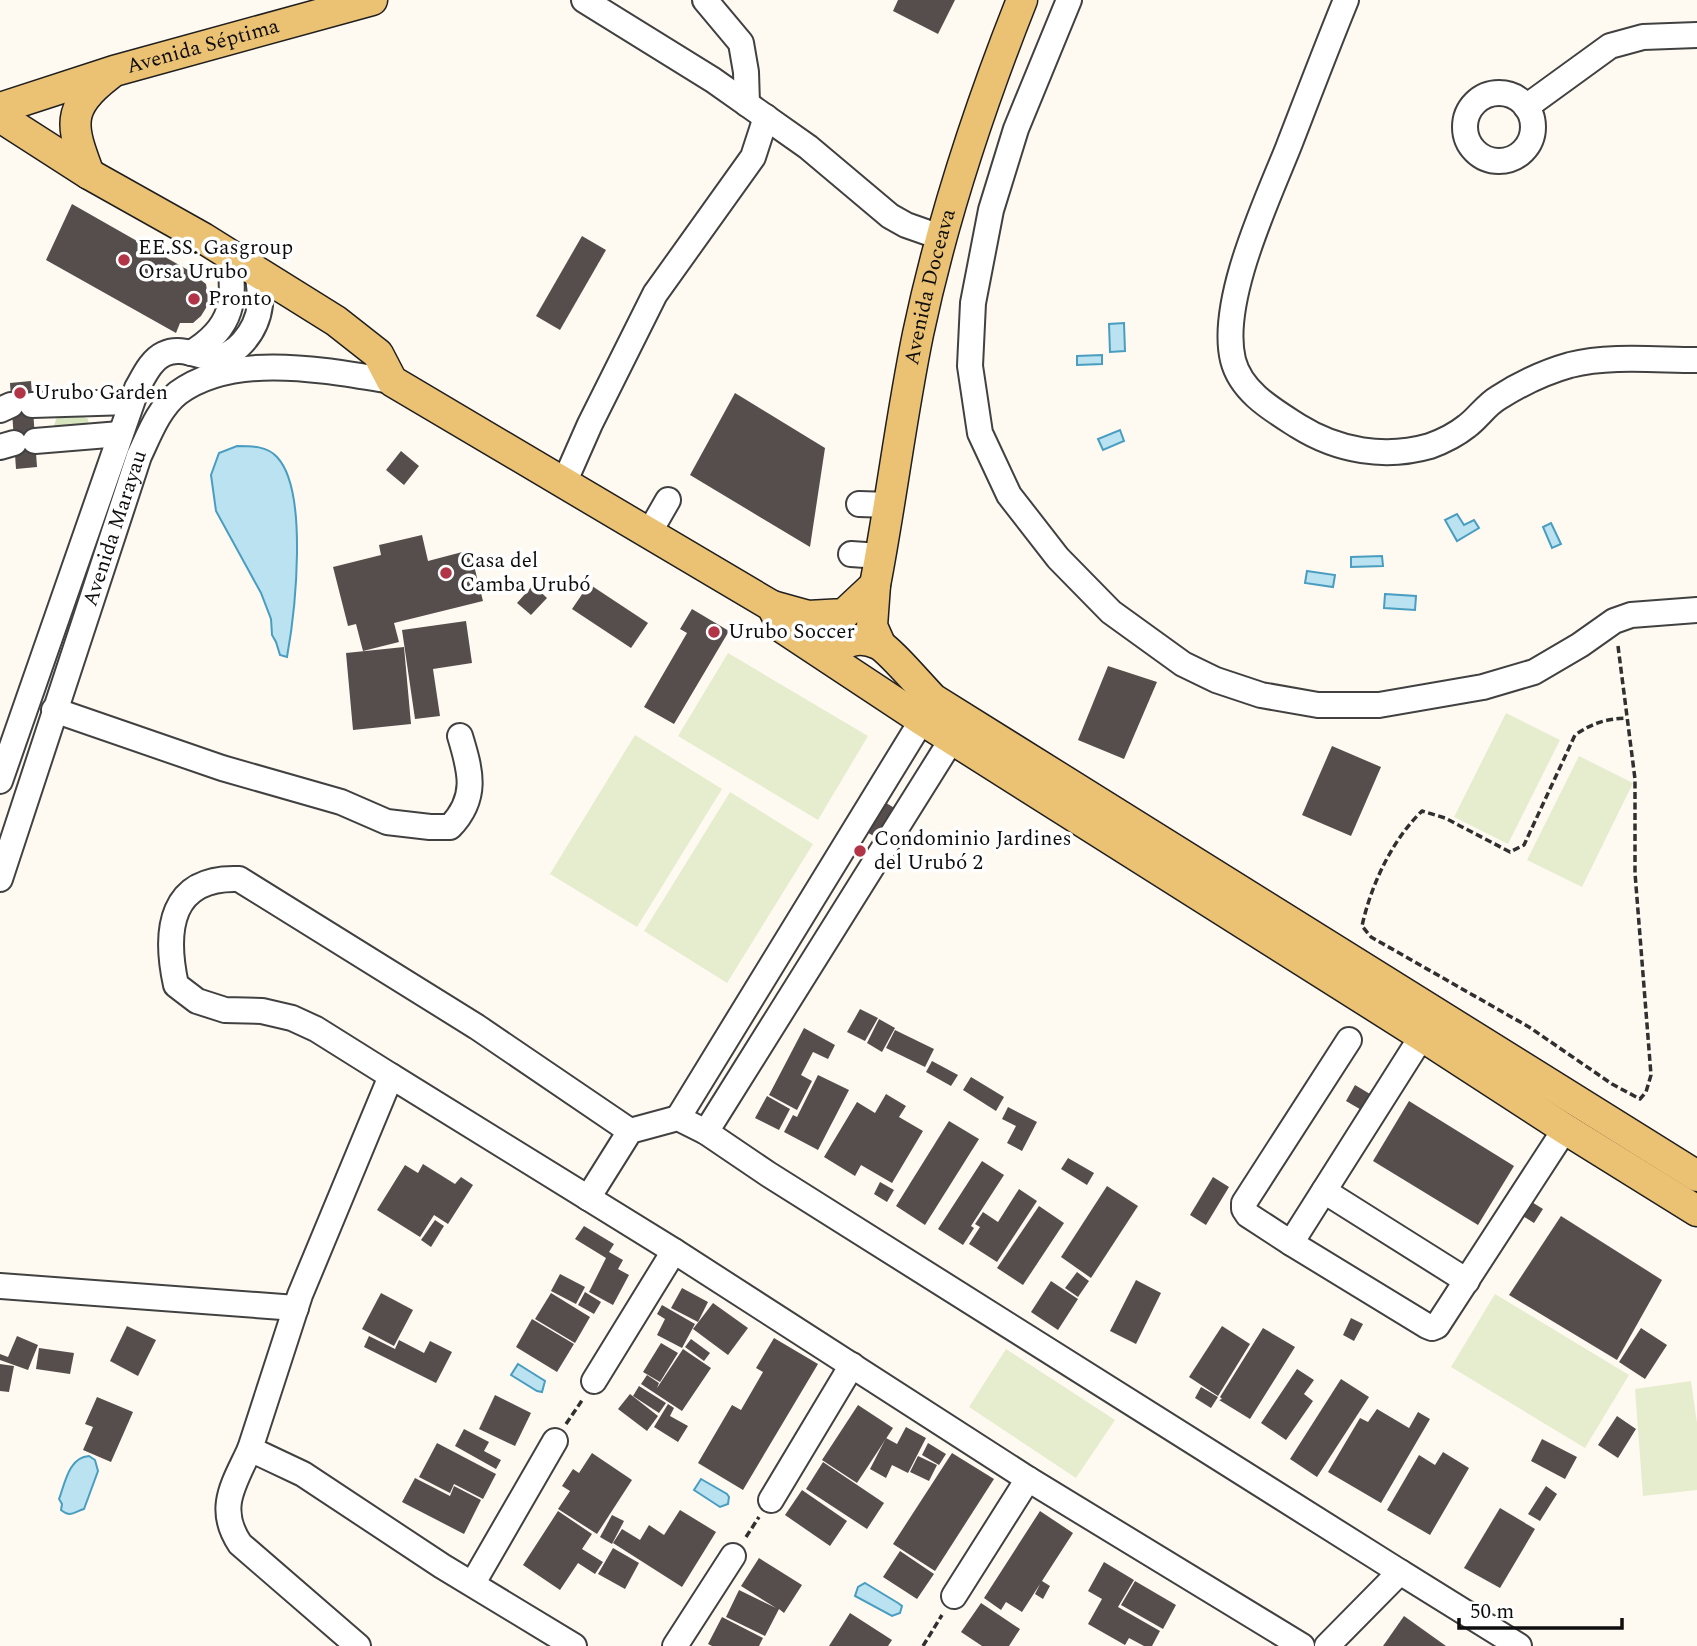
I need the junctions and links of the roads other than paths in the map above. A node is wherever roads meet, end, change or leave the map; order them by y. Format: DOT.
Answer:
graph roads {
  1 [pos="372,0"];
  2 [pos="584,0"];
  3 [pos="705,0"];
  4 [pos="1023,0"];
  5 [pos="1069,0"];
  6 [pos="1346,0"];
  7 [pos="1697,35"];
  8 [pos="114,71"];
  9 [pos="1527,107"];
  10 [pos="0,108"];
  11 [pos="757,111"];
  12 [pos="0,117"];
  13 [pos="89,174"];
  14 [pos="943,238"];
  15 [pos="228,254"];
  16 [pos="258,272"];
  17 [pos="191,353"];
  18 [pos="1697,360"];
  19 [pos="392,381"];
  20 [pos="130,402"];
  21 [pos="14,407"];
  22 [pos="120,434"];
  23 [pos="17,444"];
  24 [pos="564,484"];
  25 [pos="668,499"];
  26 [pos="859,504"];
  27 [pos="890,505"];
  28 [pos="649,533"];
  29 [pos="851,554"];
  30 [pos="880,556"];
  31 [pos="875,585"];
  32 [pos="772,606"];
  33 [pos="1697,610"];
  34 [pos="880,644"];
  35 [pos="829,658"];
  36 [pos="54,710"];
  37 [pos="922,720"];
  38 [pos="460,736"];
  39 [pos="953,739"];
  40 [pos="0,781"];
  41 [pos="0,879"];
  42 [pos="1422,1036"];
  43 [pos="1349,1040"];
  44 [pos="391,1076"];
  45 [pos="678,1118"];
  46 [pos="1564,1129"];
  47 [pos="630,1130"];
  48 [pos="706,1132"];
  49 [pos="1697,1176"];
  50 [pos="1324,1191"];
  51 [pos="588,1198"];
  52 [pos="1697,1211"];
  53 [pos="1291,1243"];
  54 [pos="674,1251"];
  55 [pos="1467,1281"];
  56 [pos="0,1286"];
  57 [pos="296,1308"];
  58 [pos="852,1365"];
  59 [pos="594,1381"];
  60 [pos="555,1441"];
  61 [pos="250,1449"];
  62 [pos="1028,1479"];
  63 [pos="771,1500"];
  64 [pos="733,1556"];
  65 [pos="1400,1572"];
  66 [pos="473,1583"];
  67 [pos="954,1596"];
  68 [pos="358,1646"];
  69 [pos="574,1646"];
  70 [pos="675,1646"];
  71 [pos="1302,1646"];
  72 [pos="1327,1646"];
  73 [pos="1519,1646"];
  1 -- 8 [label="main road, Avenida Séptima"];
  2 -- 11 [label="street"];
  3 -- 11 [label="street"];
  4 -- 14 [label="main road, Avenida Doceava"];
  5 -- 33 [label="street"];
  6 -- 18 [label="street"];
  7 -- 9 [label="street"];
  8 -- 10 [label="main road, Avenida Séptima"];
  8 -- 13 [label="main road, Avenida Séptima"];
  11 -- 14 [label="street"];
  11 -- 24 [label="street"];
  12 -- 13 [label="main road"];
  13 -- 15 [label="main road"];
  14 -- 27 [label="main road, Avenida Doceava"];
  15 -- 16 [label="main road"];
  15 -- 17 [label="street"];
  16 -- 17 [label="street, Avenida Marayau"];
  16 -- 19 [label="main road"];
  17 -- 20 [label="street, Avenida Marayau"];
  19 -- 24 [label="main road"];
  19 -- 36 [label="street, Avenida Marayau"];
  20 -- 21 [label="street"];
  20 -- 22 [label="street, Avenida Marayau"];
  22 -- 23 [label="street"];
  22 -- 40 [label="street, Avenida Marayau"];
  24 -- 28 [label="main road"];
  25 -- 28 [label="street"];
  26 -- 27 [label="street"];
  27 -- 30 [label="main road, Avenida Doceava"];
  28 -- 32 [label="main road"];
  29 -- 30 [label="street"];
  30 -- 31 [label="main road, Avenida Doceava"];
  31 -- 32 [label="main road"];
  31 -- 34 [label="main road, Avenida Doceava"];
  32 -- 35 [label="main road"];
  34 -- 35 [label="main road"];
  34 -- 49 [label="main road"];
  35 -- 37 [label="main road"];
  36 -- 38 [label="street"];
  36 -- 41 [label="street, Avenida Marayau"];
  37 -- 39 [label="main road"];
  37 -- 45 [label="street"];
  39 -- 42 [label="main road"];
  39 -- 48 [label="street"];
  42 -- 46 [label="main road"];
  42 -- 50 [label="street"];
  43 -- 53 [label="street"];
  44 -- 47 [label="street"];
  44 -- 51 [label="street"];
  44 -- 57 [label="street"];
  45 -- 47 [label="street"];
  45 -- 48 [label="street"];
  46 -- 52 [label="main road"];
  46 -- 55 [label="street"];
  47 -- 51 [label="street"];
  48 -- 65 [label="street"];
  50 -- 53 [label="street"];
  50 -- 55 [label="street"];
  51 -- 54 [label="street"];
  53 -- 55 [label="street"];
  54 -- 58 [label="street"];
  54 -- 59 [label="street"];
  56 -- 57 [label="street"];
  57 -- 61 [label="street"];
  58 -- 62 [label="street"];
  58 -- 63 [label="street"];
  60 -- 66 [label="street"];
  61 -- 66 [label="street"];
  61 -- 68 [label="street"];
  62 -- 67 [label="street"];
  62 -- 71 [label="street"];
  64 -- 70 [label="street"];
  65 -- 72 [label="street"];
  65 -- 73 [label="street"];
  66 -- 69 [label="street"];
}
